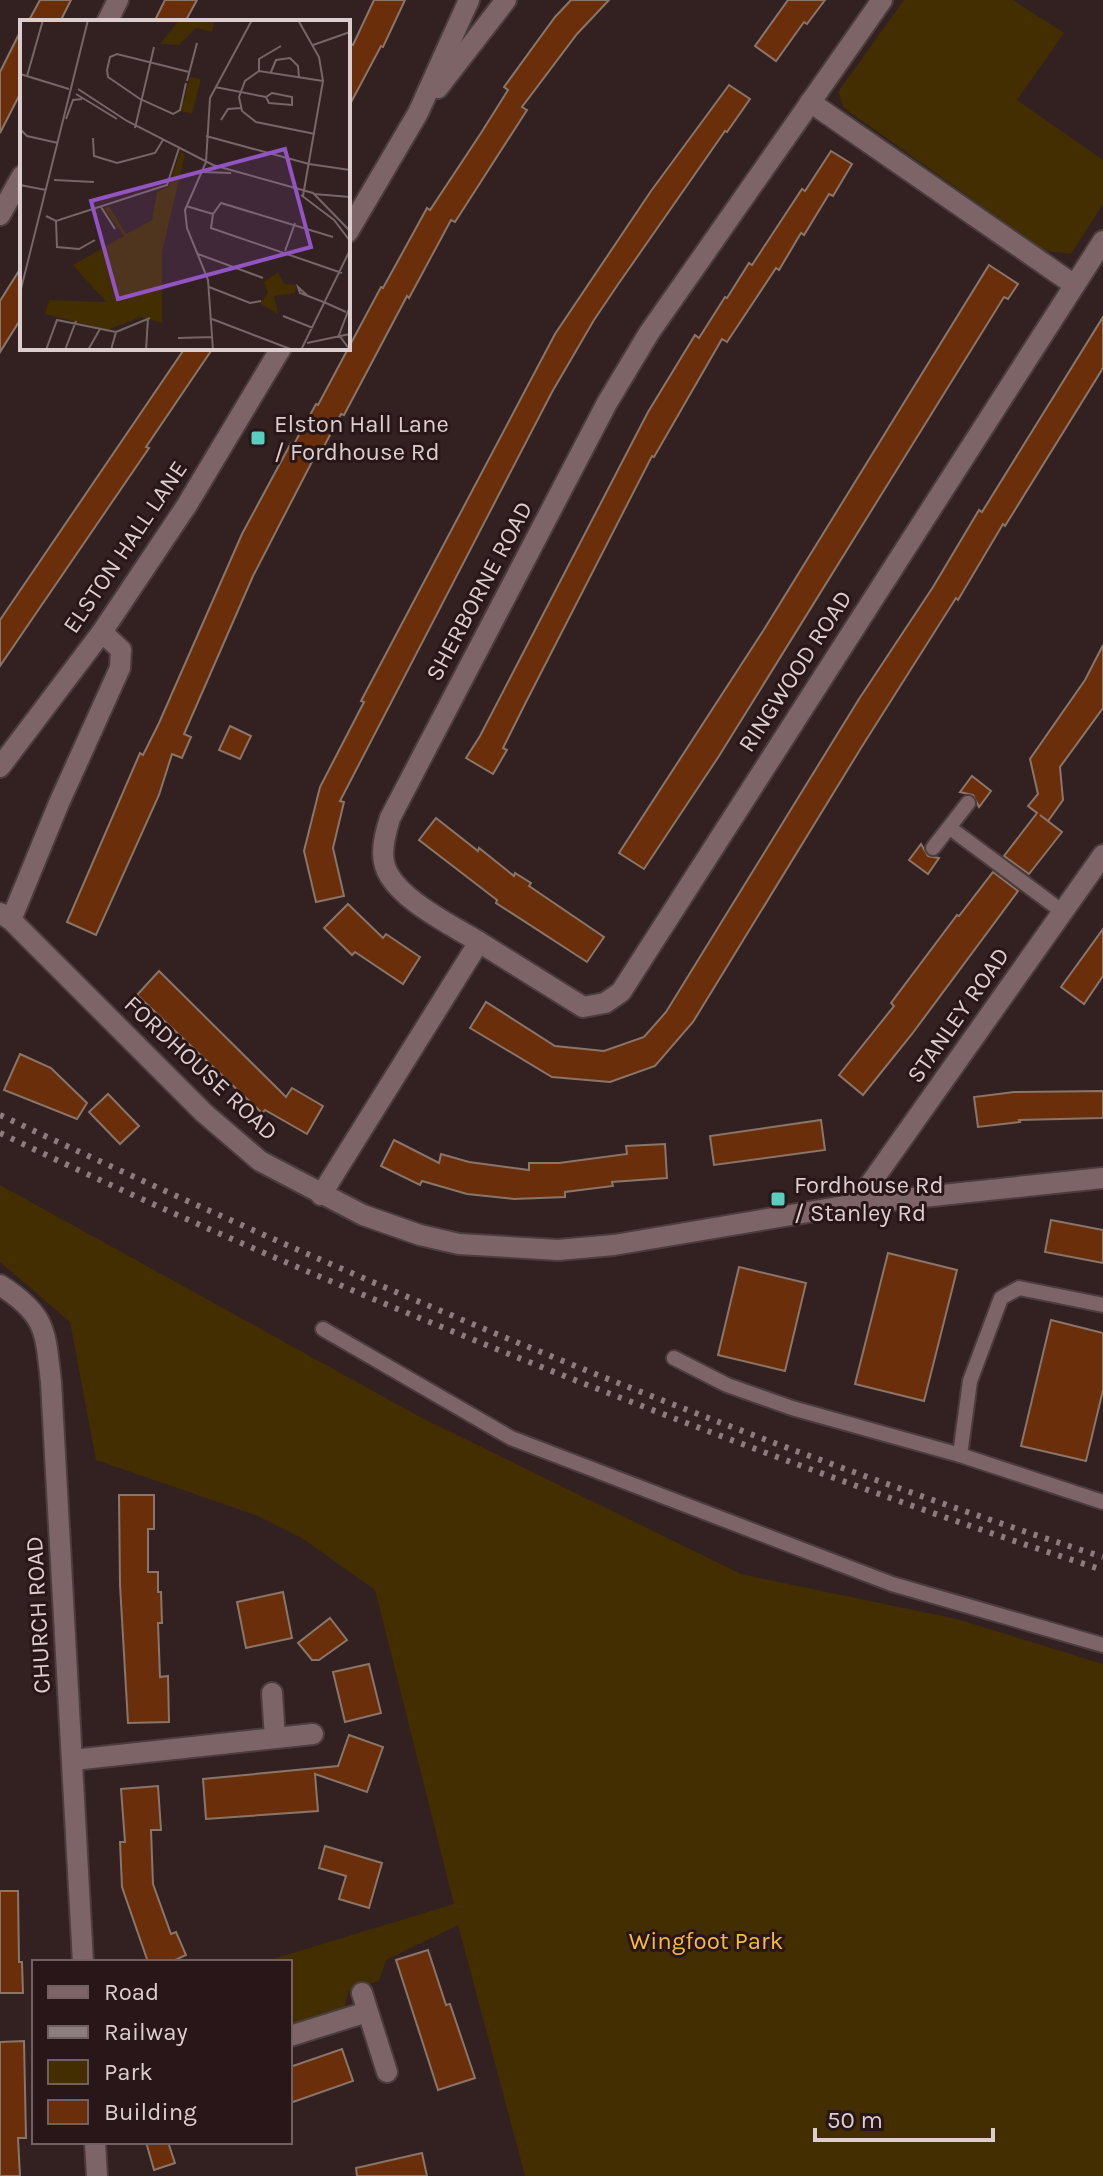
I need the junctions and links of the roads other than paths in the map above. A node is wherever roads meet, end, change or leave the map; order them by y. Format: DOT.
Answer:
graph roads {
  1 [pos="118,0"];
  2 [pos="469,0"];
  3 [pos="506,0"];
  4 [pos="882,0"];
  5 [pos="108,20"];
  6 [pos="810,102"];
  7 [pos="418,113"];
  8 [pos="20,180"];
  9 [pos="0,215"];
  10 [pos="350,229"];
  11 [pos="1103,241"];
  12 [pos="1073,284"];
  13 [pos="280,350"];
  14 [pos="102,632"];
  15 [pos="0,767"];
  16 [pos="968,803"];
  17 [pos="950,828"];
  18 [pos="933,848"];
  19 [pos="1103,855"];
  20 [pos="1063,912"];
  21 [pos="5,917"];
  22 [pos="479,942"];
  23 [pos="1103,1178"];
  24 [pos="321,1195"];
  25 [pos="856,1204"];
  26 [pos="0,1285"];
  27 [pos="1103,1305"];
  28 [pos="323,1329"];
  29 [pos="674,1358"];
  30 [pos="960,1455"];
  31 [pos="1103,1502"];
  32 [pos="1103,1645"];
  33 [pos="272,1693"];
  34 [pos="313,1734"];
  35 [pos="275,1738"];
  36 [pos="73,1760"];
  37 [pos="83,1960"];
  38 [pos="292,2035"];
  39 [pos="387,2072"];
  40 [pos="95,2144"];
  41 [pos="97,2176"];
  1 -- 5 [label="street"];
  2 -- 7 [label="street"];
  3 -- 7 [label="street"];
  4 -- 6 [label="street, SHERBORNE ROAD"];
  6 -- 12 [label="street"];
  6 -- 22 [label="street, SHERBORNE ROAD"];
  7 -- 10 [label="street"];
  8 -- 9 [label="street"];
  11 -- 12 [label="street, RINGWOOD ROAD"];
  12 -- 22 [label="street, RINGWOOD ROAD"];
  13 -- 14 [label="street, ELSTON HALL LANE"];
  14 -- 15 [label="street, ELSTON HALL LANE"];
  14 -- 21 [label="street"];
  16 -- 17 [label="lane"];
  17 -- 18 [label="lane"];
  17 -- 20 [label="lane"];
  19 -- 20 [label="street, STANLEY ROAD"];
  20 -- 25 [label="street, STANLEY ROAD"];
  21 -- 24 [label="street, FORDHOUSE ROAD"];
  22 -- 24 [label="street"];
  23 -- 25 [label="street, FORDHOUSE ROAD"];
  24 -- 25 [label="street, FORDHOUSE ROAD"];
  26 -- 36 [label="street, CHURCH ROAD"];
  27 -- 30 [label="lane"];
  28 -- 32 [label="lane"];
  29 -- 30 [label="lane"];
  30 -- 31 [label="lane"];
  33 -- 35 [label="street"];
  34 -- 35 [label="street"];
  35 -- 36 [label="street"];
  36 -- 37 [label="street, CHURCH ROAD"];
  38 -- 39 [label="street"];
  40 -- 41 [label="street"];
}
